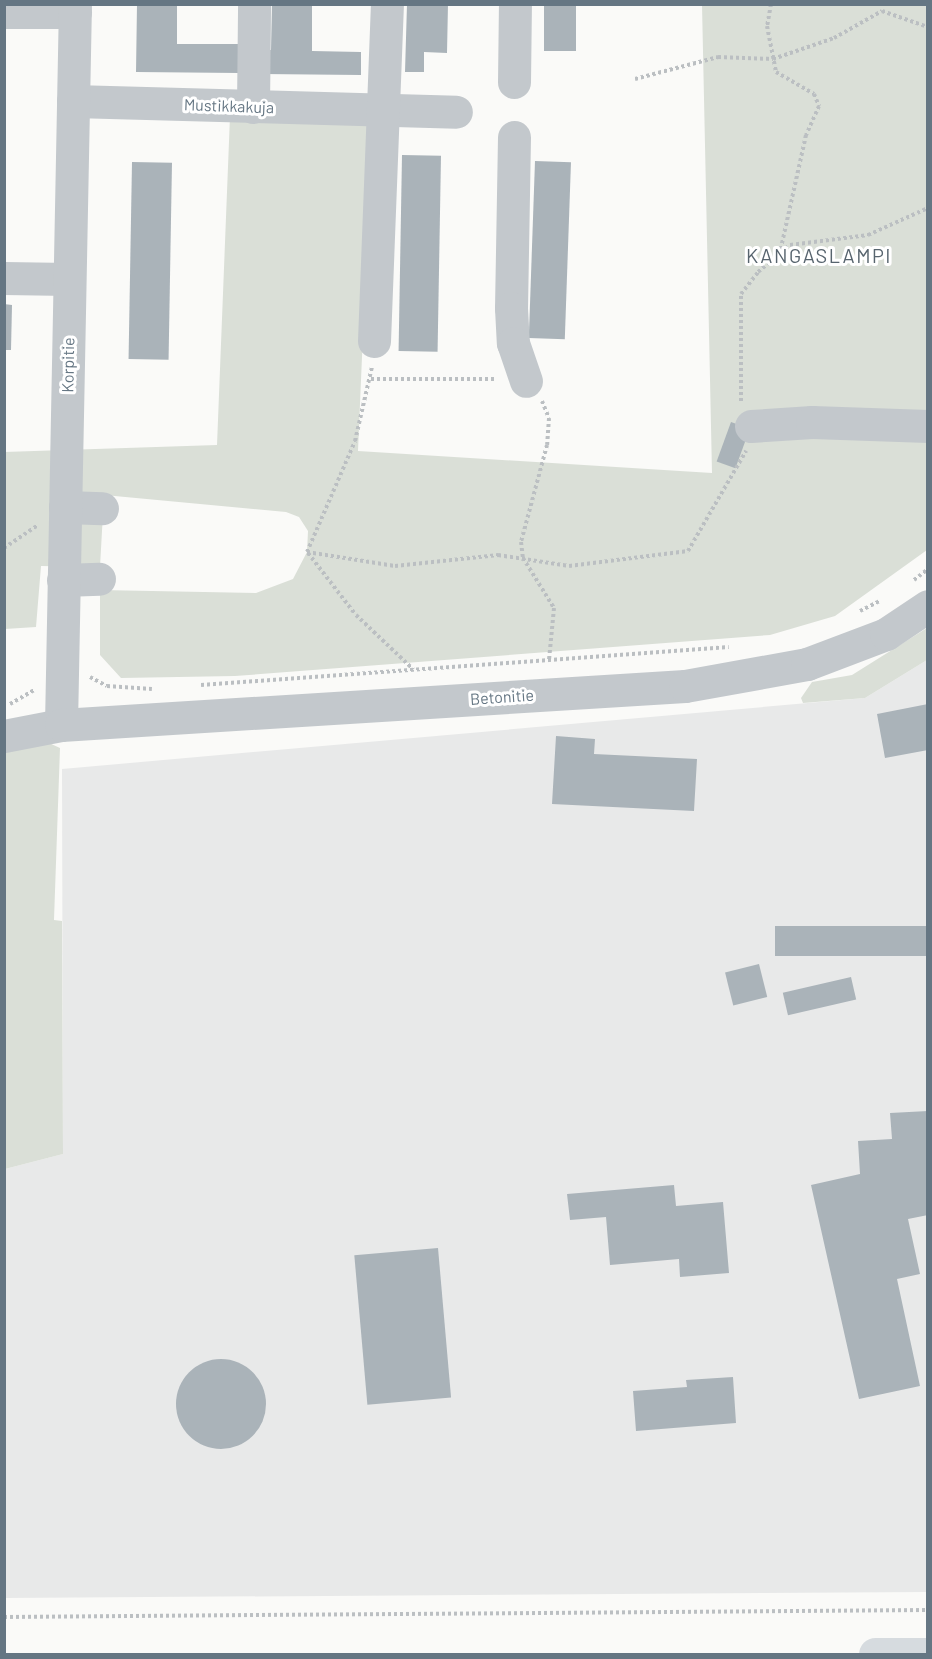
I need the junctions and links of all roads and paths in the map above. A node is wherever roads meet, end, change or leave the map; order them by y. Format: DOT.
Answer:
graph roads {
  1 [pos="254,4"];
  2 [pos="387,4"];
  3 [pos="515,4"];
  4 [pos="771,4"];
  5 [pos="75,8"];
  6 [pos="4,12"];
  7 [pos="927,27"];
  8 [pos="773,59"];
  9 [pos="635,79"];
  10 [pos="514,82"];
  11 [pos="73,101"];
  12 [pos="253,107"];
  13 [pos="385,111"];
  14 [pos="456,112"];
  15 [pos="514,137"];
  16 [pos="927,208"];
  17 [pos="780,253"];
  18 [pos="4,278"];
  19 [pos="69,279"];
  20 [pos="374,341"];
  21 [pos="525,378"];
  22 [pos="371,380"];
  23 [pos="751,426"];
  24 [pos="927,426"];
  25 [pos="102,508"];
  26 [pos="55,514"];
  27 [pos="4,548"];
  28 [pos="307,552"];
  29 [pos="523,558"];
  30 [pos="927,569"];
  31 [pos="99,579"];
  32 [pos="63,580"];
  33 [pos="916,596"];
  34 [pos="887,598"];
  35 [pos="849,616"];
  36 [pos="736,646"];
  37 [pos="549,660"];
  38 [pos="414,670"];
  39 [pos="61,677"];
  40 [pos="189,686"];
  41 [pos="165,688"];
  42 [pos="4,707"];
  43 [pos="61,725"];
  44 [pos="4,736"];
  45 [pos="927,1610"];
  46 [pos="4,1617"];
  47 [pos="875,1654"];
  48 [pos="927,1654"];
  1 -- 12 [label="street"];
  2 -- 13 [label="street"];
  3 -- 10 [label="street"];
  4 -- 8 [label="path"];
  5 -- 6 [label="street"];
  5 -- 11 [label="street, Korpitie"];
  7 -- 8 [label="path"];
  8 -- 9 [label="path"];
  8 -- 17 [label="path"];
  11 -- 12 [label="street, Mustikkakuja"];
  11 -- 19 [label="street, Korpitie"];
  12 -- 13 [label="street, Mustikkakuja"];
  13 -- 14 [label="street, Mustikkakuja"];
  13 -- 20 [label="street"];
  15 -- 21 [label="street"];
  16 -- 17 [label="path"];
  17 -- 23 [label="path"];
  18 -- 19 [label="street"];
  19 -- 26 [label="street, Korpitie"];
  20 -- 22 [label="path"];
  21 -- 22 [label="path"];
  21 -- 29 [label="path"];
  22 -- 28 [label="path"];
  23 -- 24 [label="street"];
  23 -- 29 [label="path"];
  25 -- 26 [label="street"];
  26 -- 27 [label="path"];
  26 -- 32 [label="street, Korpitie"];
  28 -- 29 [label="path"];
  28 -- 38 [label="path"];
  29 -- 37 [label="path"];
  30 -- 33 [label="path"];
  31 -- 32 [label="street"];
  32 -- 39 [label="street, Korpitie"];
  33 -- 43 [label="street, Betonitie"];
  34 -- 35 [label="path"];
  36 -- 37 [label="path"];
  37 -- 38 [label="path"];
  38 -- 40 [label="path"];
  39 -- 41 [label="path"];
  39 -- 42 [label="path"];
  39 -- 43 [label="street, Korpitie"];
  43 -- 44 [label="street, Betonitie"];
  45 -- 46 [label="path"];
  47 -- 48 [label="main road"];
}
